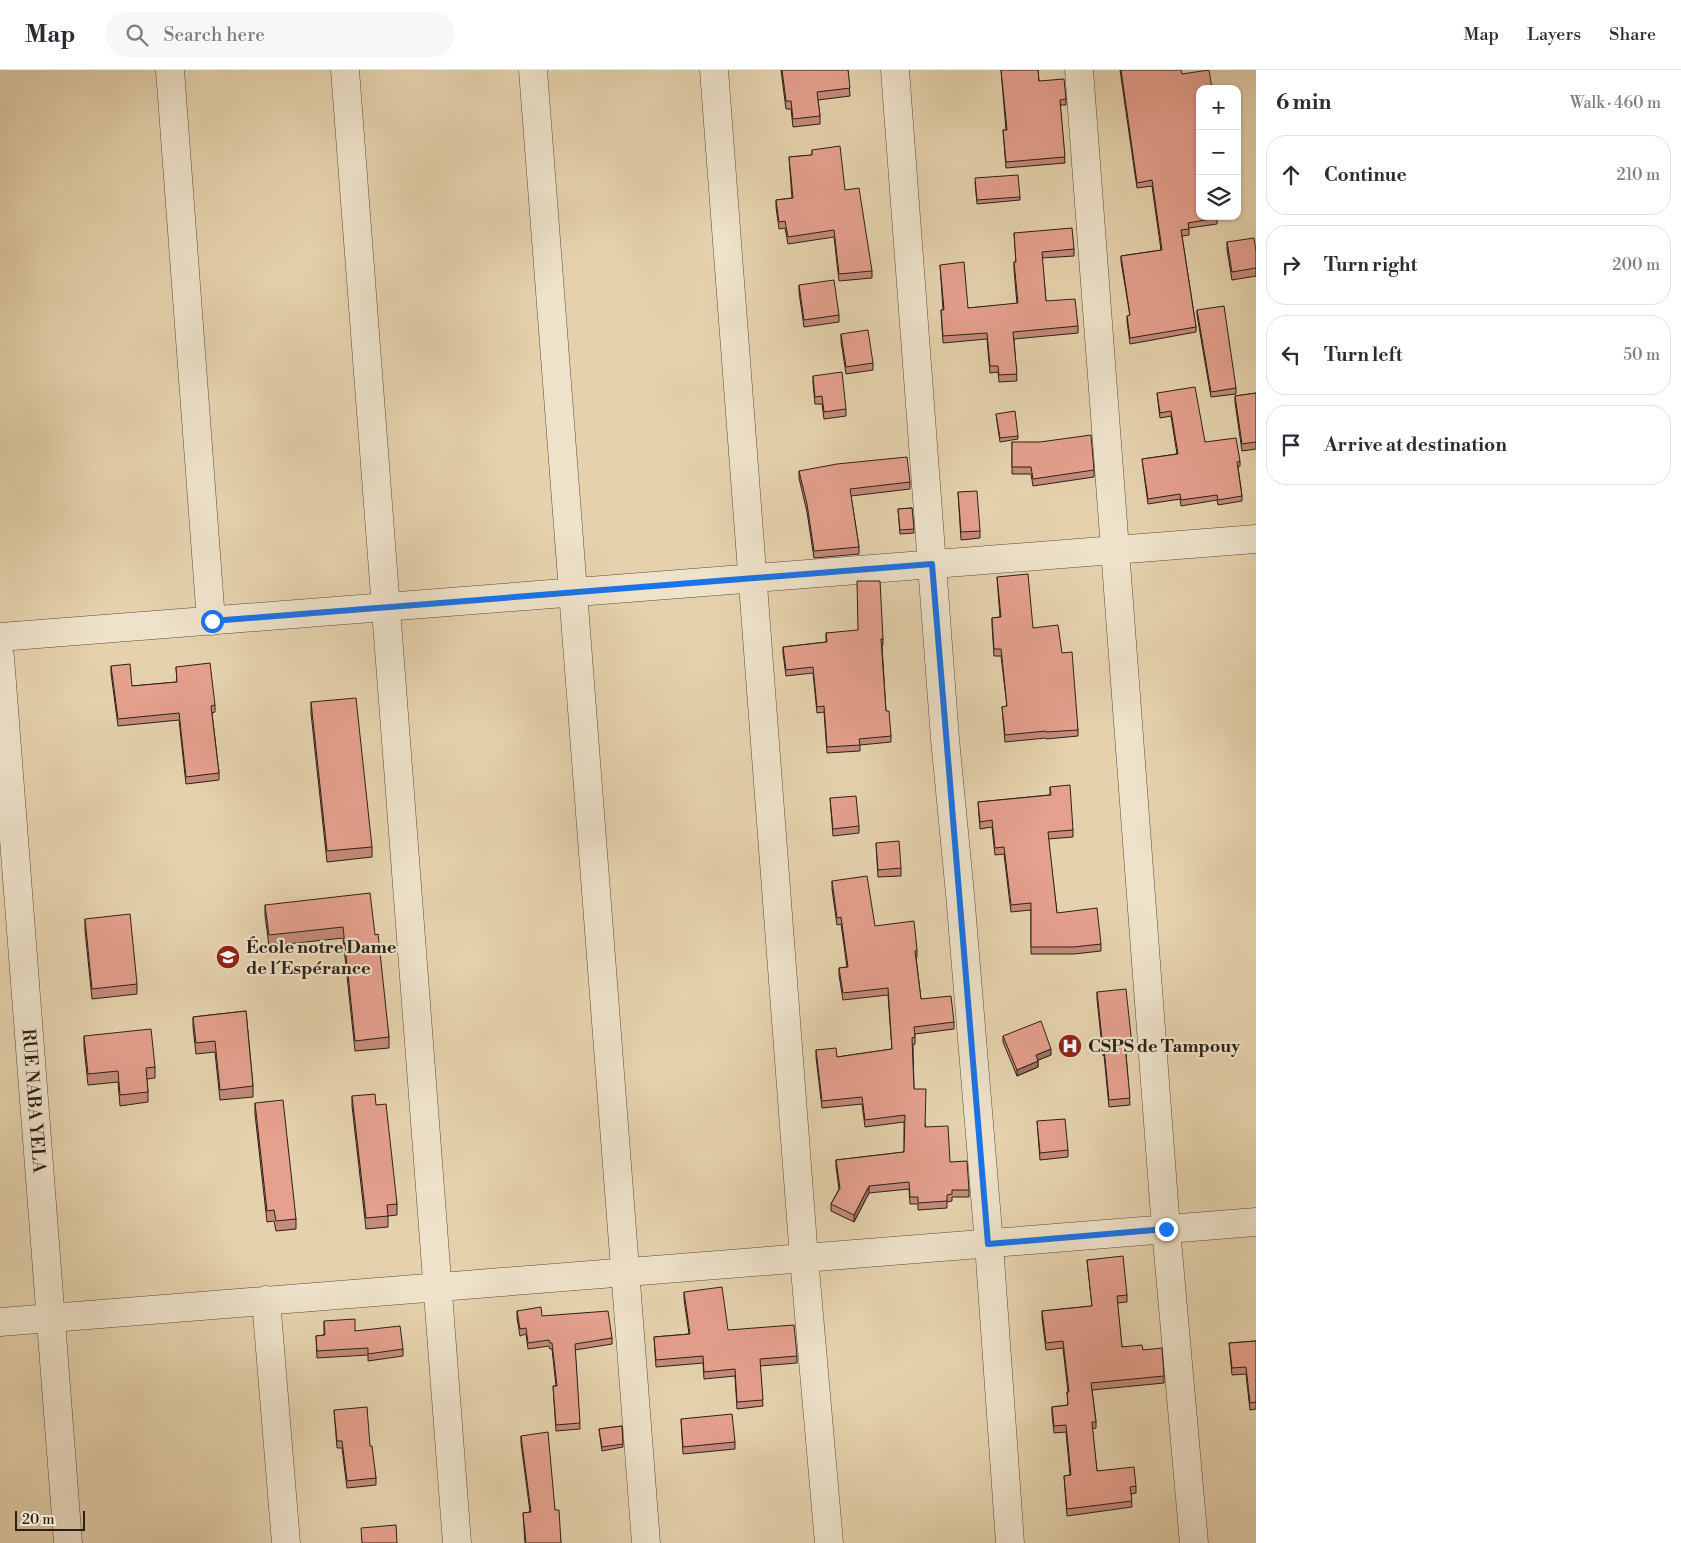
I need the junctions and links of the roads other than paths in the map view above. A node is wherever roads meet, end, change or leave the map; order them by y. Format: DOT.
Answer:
graph roads {
  1 [pos="170,70"];
  2 [pos="345,70"];
  3 [pos="533,70"];
  4 [pos="714,70"];
  5 [pos="895,70"];
  6 [pos="1079,70"];
  7 [pos="1256,539"];
  8 [pos="1114,551"];
  9 [pos="932,564"];
  10 [pos="754,577"];
  11 [pos="574,593"];
  12 [pos="386,607"];
  13 [pos="212,621"];
  14 [pos="0,637"];
  15 [pos="0,657"];
  16 [pos="1256,1222"];
  17 [pos="1166,1229"];
  18 [pos="988,1244"];
  19 [pos="804,1258"];
  20 [pos="626,1271"];
  21 [pos="438,1286"];
  22 [pos="266,1300"];
  23 [pos="50,1318"];
  24 [pos="0,1322"];
  25 [pos="68,1543"];
  26 [pos="286,1543"];
  27 [pos="457,1543"];
  28 [pos="646,1543"];
  29 [pos="829,1543"];
  30 [pos="1010,1543"];
  31 [pos="1194,1543"];
  1 -- 13 [label="street"];
  2 -- 12 [label="street"];
  3 -- 11 [label="street"];
  4 -- 10 [label="street"];
  5 -- 9 [label="street"];
  6 -- 8 [label="street"];
  7 -- 8 [label="street"];
  8 -- 9 [label="street"];
  8 -- 17 [label="street"];
  9 -- 10 [label="street"];
  9 -- 18 [label="street"];
  10 -- 11 [label="street"];
  10 -- 19 [label="street"];
  11 -- 12 [label="street"];
  11 -- 20 [label="street"];
  12 -- 13 [label="street"];
  12 -- 21 [label="street"];
  13 -- 14 [label="street"];
  15 -- 23 [label="street, RUE NABA YELA"];
  16 -- 17 [label="street"];
  17 -- 18 [label="street"];
  17 -- 31 [label="street"];
  18 -- 19 [label="street"];
  18 -- 30 [label="street"];
  19 -- 20 [label="street"];
  19 -- 29 [label="street"];
  20 -- 21 [label="street"];
  20 -- 28 [label="street"];
  21 -- 22 [label="street"];
  21 -- 27 [label="street"];
  22 -- 23 [label="street"];
  22 -- 26 [label="street"];
  23 -- 24 [label="street"];
  23 -- 25 [label="street, RUE NABA YELA"];
}
